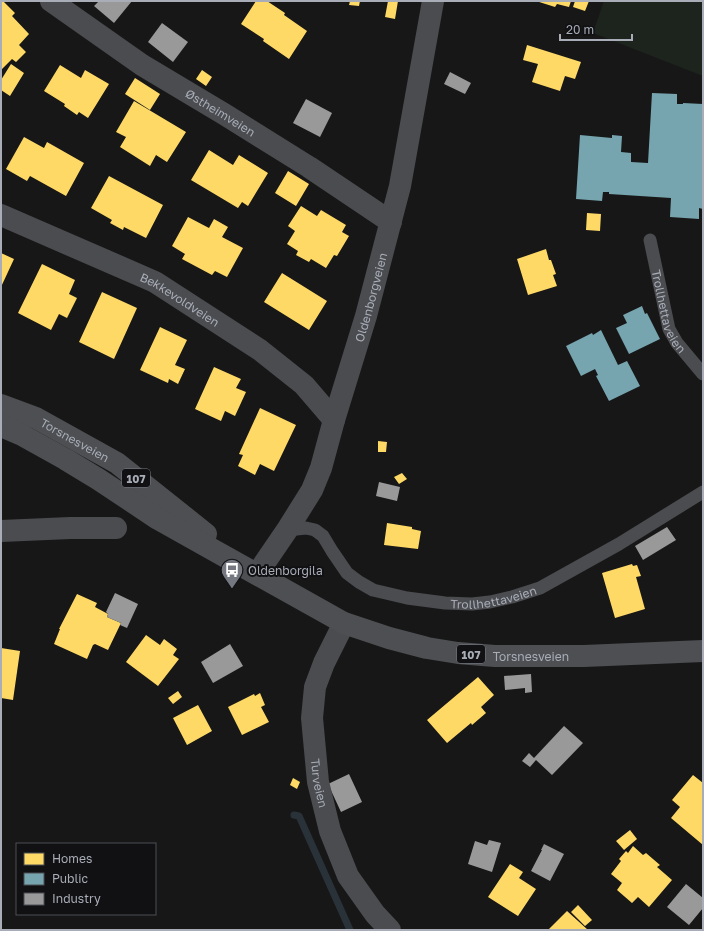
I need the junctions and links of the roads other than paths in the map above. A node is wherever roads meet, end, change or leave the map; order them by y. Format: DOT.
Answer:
graph roads {
  1 [pos="51,1"];
  2 [pos="433,1"];
  3 [pos="1,215"];
  4 [pos="391,222"];
  5 [pos="650,240"];
  6 [pos="703,374"];
  7 [pos="1,405"];
  8 [pos="334,420"];
  9 [pos="1,426"];
  10 [pos="703,492"];
  11 [pos="116,528"];
  12 [pos="288,530"];
  13 [pos="1,531"];
  14 [pos="256,574"];
  15 [pos="344,623"];
  16 [pos="703,650"];
  17 [pos="390,930"];
  1 -- 4 [label="street, Østheimveien"];
  2 -- 4 [label="street, Oldenborgveien"];
  3 -- 8 [label="street, Bekkevoldveien"];
  4 -- 8 [label="street, Oldenborgveien"];
  5 -- 6 [label="lane, Trollhettaveien"];
  7 -- 14 [label="main road, Torsnesveien / 107"];
  8 -- 12 [label="street, Oldenborgveien"];
  9 -- 14 [label="main road, Torsnesveien / 107"];
  10 -- 12 [label="lane, Trollhettaveien"];
  11 -- 13 [label="street"];
  12 -- 14 [label="street, Oldenborgveien"];
  14 -- 15 [label="main road, Torsnesveien / 107"];
  15 -- 16 [label="main road, Torsnesveien / 107"];
  15 -- 17 [label="street, Turveien"];
}
